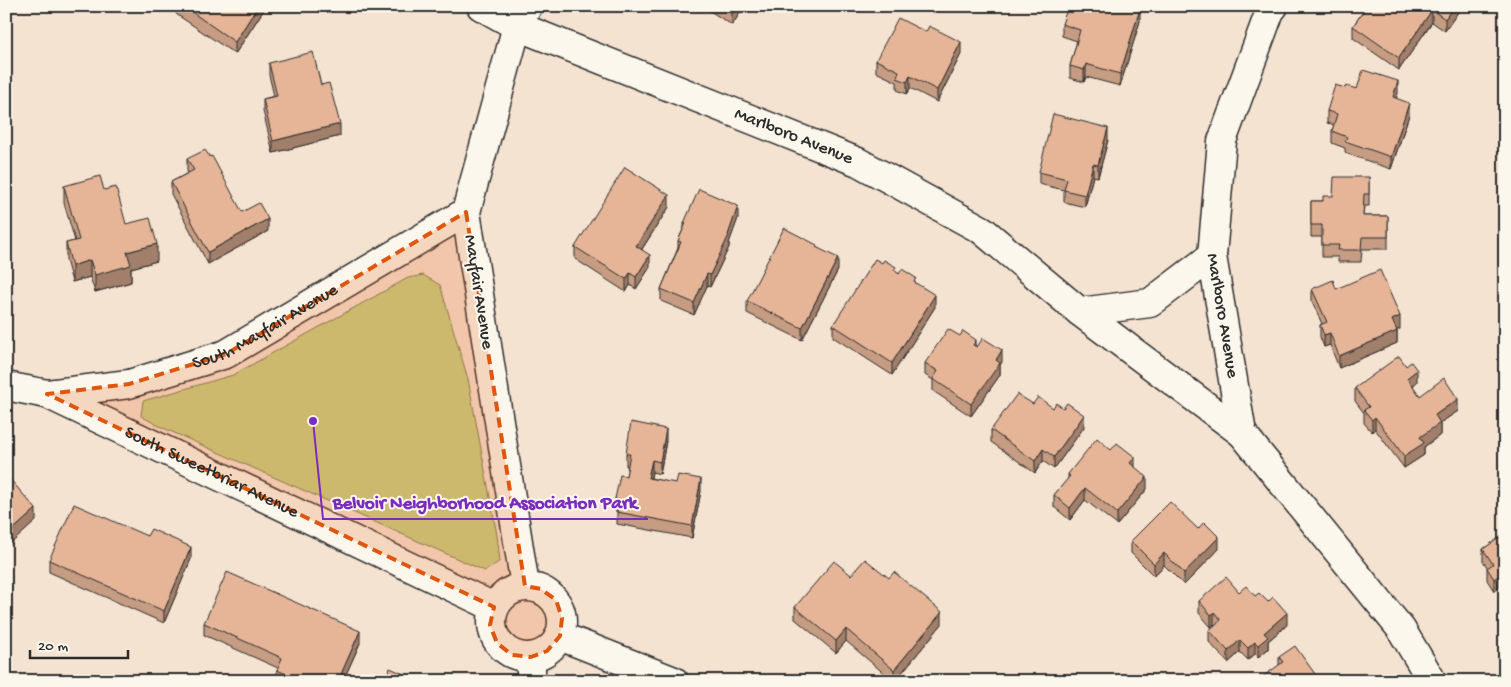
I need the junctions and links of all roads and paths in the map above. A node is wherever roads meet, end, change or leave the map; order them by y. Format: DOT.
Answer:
graph roads {
  1 [pos="481,6"];
  2 [pos="1274,6"];
  3 [pos="523,16"];
  4 [pos="466,212"];
  5 [pos="1212,256"];
  6 [pos="1080,312"];
  7 [pos="6,386"];
  8 [pos="47,394"];
  9 [pos="1242,433"];
  10 [pos="524,586"];
  11 [pos="494,607"];
  12 [pos="560,636"];
  13 [pos="531,669"];
  14 [pos="674,681"];
  15 [pos="1432,681"];
  1 -- 3 [label="street, Marlboro Avenue"];
  2 -- 5 [label="street"];
  3 -- 4 [label="street, Mayfair Avenue"];
  3 -- 6 [label="street, Marlboro Avenue"];
  4 -- 8 [label="street, South Mayfair Avenue"];
  4 -- 10 [label="street, Mayfair Avenue"];
  5 -- 6 [label="street, Marlboro Avenue"];
  5 -- 9 [label="street, Marlboro Avenue"];
  6 -- 9 [label="street, Marlboro Avenue"];
  7 -- 8 [label="street, South Sweetbriar Avenue"];
  8 -- 11 [label="street, South Sweetbriar Avenue"];
  9 -- 15 [label="street, Marlboro Avenue"];
  10 -- 11 [label="street"];
  10 -- 12 [label="street"];
  11 -- 13 [label="street"];
  12 -- 13 [label="street"];
  12 -- 14 [label="street"];
}
